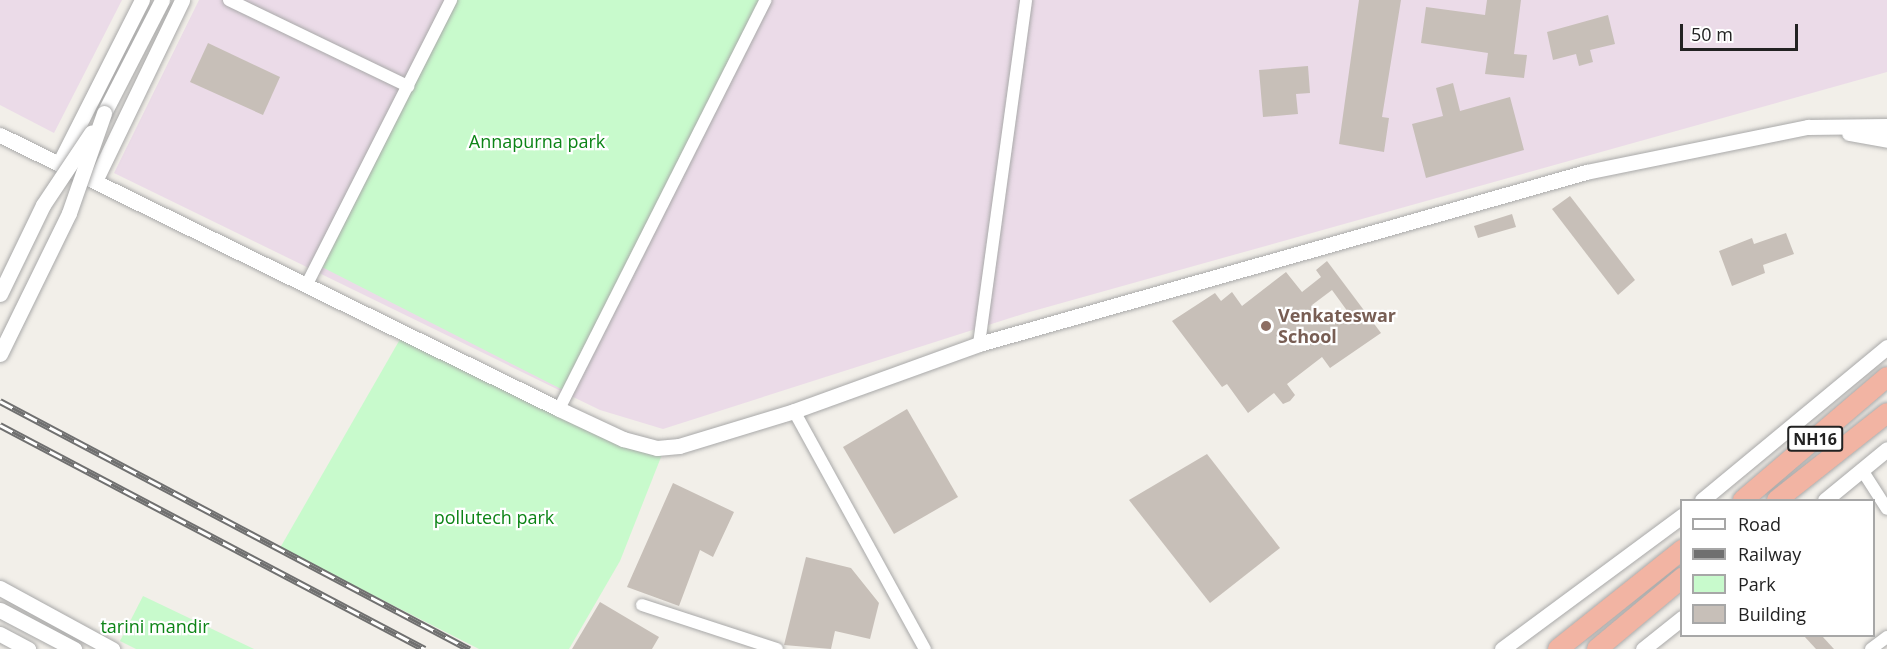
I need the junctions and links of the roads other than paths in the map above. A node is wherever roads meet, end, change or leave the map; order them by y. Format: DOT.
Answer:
graph roads {
  1 [pos="142,0"];
  2 [pos="162,0"];
  3 [pos="182,0"];
  4 [pos="229,0"];
  5 [pos="451,0"];
  6 [pos="766,0"];
  7 [pos="1026,0"];
  8 [pos="408,86"];
  9 [pos="104,113"];
  10 [pos="1887,126"];
  11 [pos="1808,127"];
  12 [pos="0,135"];
  13 [pos="1887,140"];
  14 [pos="59,164"];
  15 [pos="95,181"];
  16 [pos="306,286"];
  17 [pos="0,294"];
  18 [pos="979,344"];
  19 [pos="1887,347"];
  20 [pos="0,354"];
  21 [pos="1887,377"];
  22 [pos="559,410"];
  23 [pos="794,411"];
  24 [pos="1887,413"];
  25 [pos="1887,449"];
  26 [pos="1862,470"];
  27 [pos="1704,499"];
  28 [pos="1745,499"];
  29 [pos="1780,499"];
  30 [pos="1828,499"];
  31 [pos="1887,509"];
  32 [pos="1680,517"];
  33 [pos="1680,552"];
  34 [pos="1680,580"];
  35 [pos="0,588"];
  36 [pos="642,605"];
  37 [pos="0,610"];
  38 [pos="1680,620"];
  39 [pos="0,634"];
  40 [pos="1887,637"];
  41 [pos="28,649"];
  42 [pos="74,649"];
  43 [pos="112,649"];
  44 [pos="777,649"];
  45 [pos="925,649"];
  46 [pos="1502,649"];
  47 [pos="1558,649"];
  48 [pos="1597,649"];
  49 [pos="1643,649"];
  50 [pos="1871,649"];
  1 -- 14 [label="street"];
  2 -- 9 [label="street"];
  3 -- 15 [label="street"];
  4 -- 8 [label="street"];
  5 -- 8 [label="street"];
  6 -- 22 [label="street"];
  7 -- 18 [label="street"];
  8 -- 16 [label="street"];
  9 -- 17 [label="street, bridge"];
  9 -- 20 [label="street, bridge"];
  10 -- 11 [label="street"];
  11 -- 13 [label="street"];
  11 -- 18 [label="street"];
  12 -- 14 [label="street"];
  14 -- 15 [label="street"];
  15 -- 16 [label="street"];
  16 -- 22 [label="street"];
  18 -- 23 [label="street"];
  19 -- 27 [label="street"];
  21 -- 28 [label="highway, NH16"];
  22 -- 23 [label="street"];
  23 -- 45 [label="street"];
  24 -- 29 [label="highway, NH16"];
  25 -- 26 [label="street"];
  26 -- 30 [label="street"];
  26 -- 31 [label="street"];
  32 -- 46 [label="street"];
  33 -- 47 [label="highway"];
  34 -- 48 [label="highway"];
  35 -- 43 [label="street"];
  36 -- 44 [label="street"];
  37 -- 42 [label="street"];
  38 -- 49 [label="street"];
  39 -- 41 [label="street"];
  40 -- 50 [label="street"];
}
